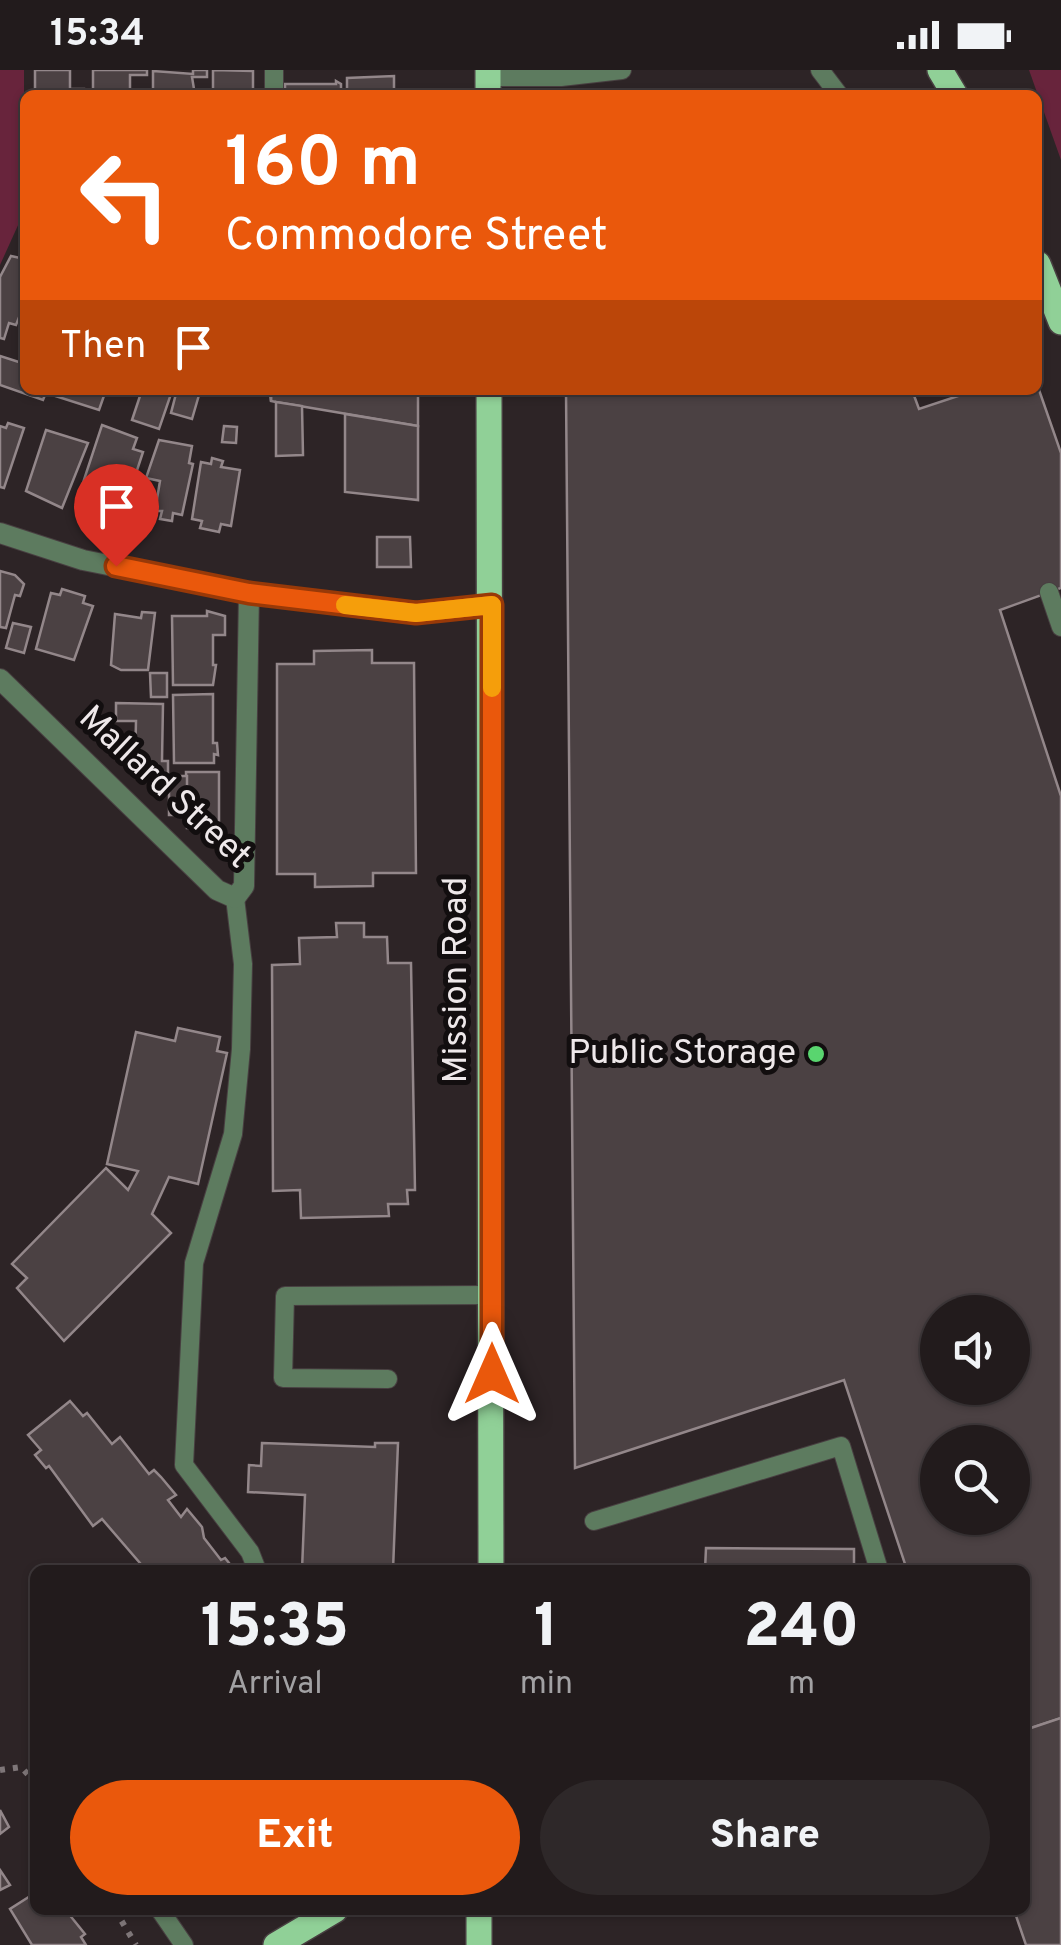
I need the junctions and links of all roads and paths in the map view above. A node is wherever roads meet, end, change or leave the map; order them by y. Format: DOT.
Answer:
graph roads {
  1 [pos="622,70"];
  2 [pos="820,70"];
  3 [pos="488,80"];
  4 [pos="835,90"];
  5 [pos="1042,274"];
  6 [pos="1061,322"];
  7 [pos="489,395"];
  8 [pos="0,533"];
  9 [pos="1049,592"];
  10 [pos="249,593"];
  11 [pos="492,605"];
  12 [pos="1061,628"];
  13 [pos="0,678"];
  14 [pos="234,898"];
  15 [pos="492,1295"];
  16 [pos="388,1380"];
  17 [pos="594,1521"];
  18 [pos="255,1565"];
  19 [pos="491,1565"];
  20 [pos="877,1565"];
  21 [pos="0,1770"];
  22 [pos="30,1777"];
  23 [pos="118,1915"];
  24 [pos="163,1915"];
  25 [pos="327,1915"];
  26 [pos="480,1915"];
  27 [pos="136,1945"];
  28 [pos="184,1945"];
  29 [pos="276,1945"];
  30 [pos="479,1945"];
  1 -- 3 [label="lane"];
  2 -- 4 [label="lane"];
  5 -- 6 [label="main road"];
  7 -- 11 [label="main road, Mission Road"];
  8 -- 10 [label="street"];
  9 -- 12 [label="lane"];
  10 -- 11 [label="street"];
  10 -- 14 [label="street, Mallard Street"];
  11 -- 15 [label="main road, Mission Road"];
  13 -- 14 [label="street, Mallard Street"];
  14 -- 18 [label="lane"];
  15 -- 16 [label="lane"];
  15 -- 19 [label="main road, Mission Road"];
  17 -- 20 [label="lane"];
  21 -- 22 [label="path"];
  23 -- 27 [label="path"];
  24 -- 28 [label="lane"];
  25 -- 29 [label="main road"];
  26 -- 30 [label="main road"];
}
